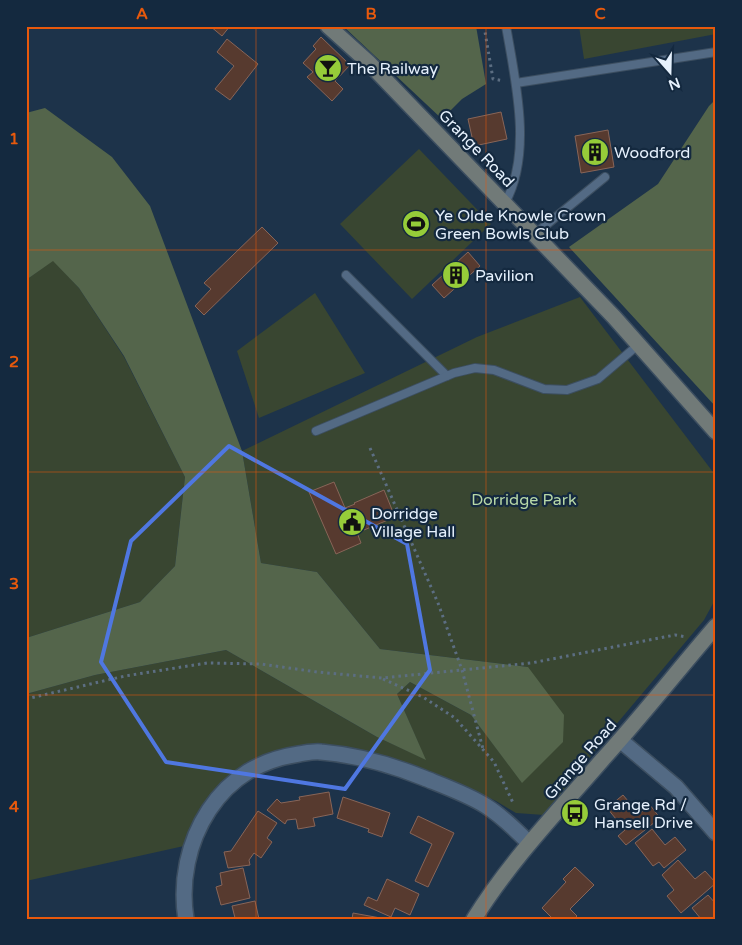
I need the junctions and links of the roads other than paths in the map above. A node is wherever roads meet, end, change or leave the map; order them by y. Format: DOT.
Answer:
graph roads {
  1 [pos="328,26"];
  2 [pos="506,26"];
  3 [pos="716,52"];
  4 [pos="516,83"];
  5 [pos="605,177"];
  6 [pos="505,203"];
  7 [pos="535,234"];
  8 [pos="346,275"];
  9 [pos="638,345"];
  10 [pos="447,376"];
  11 [pos="316,431"];
  12 [pos="716,432"];
  13 [pos="716,626"];
  14 [pos="620,740"];
  15 [pos="716,833"];
  16 [pos="530,843"];
  17 [pos="186,919"];
  18 [pos="474,919"];
  1 -- 6 [label="main road, Grange Road"];
  2 -- 4 [label="lane"];
  3 -- 4 [label="lane"];
  4 -- 6 [label="lane"];
  5 -- 7 [label="lane"];
  6 -- 7 [label="main road, Grange Road"];
  7 -- 9 [label="main road, Grange Road"];
  8 -- 10 [label="lane"];
  9 -- 10 [label="lane"];
  9 -- 12 [label="main road, Grange Road"];
  10 -- 11 [label="lane"];
  13 -- 14 [label="main road, Grange Road"];
  14 -- 15 [label="street"];
  14 -- 16 [label="main road, Grange Road"];
  16 -- 17 [label="street"];
  16 -- 18 [label="main road, Grange Road"];
}
